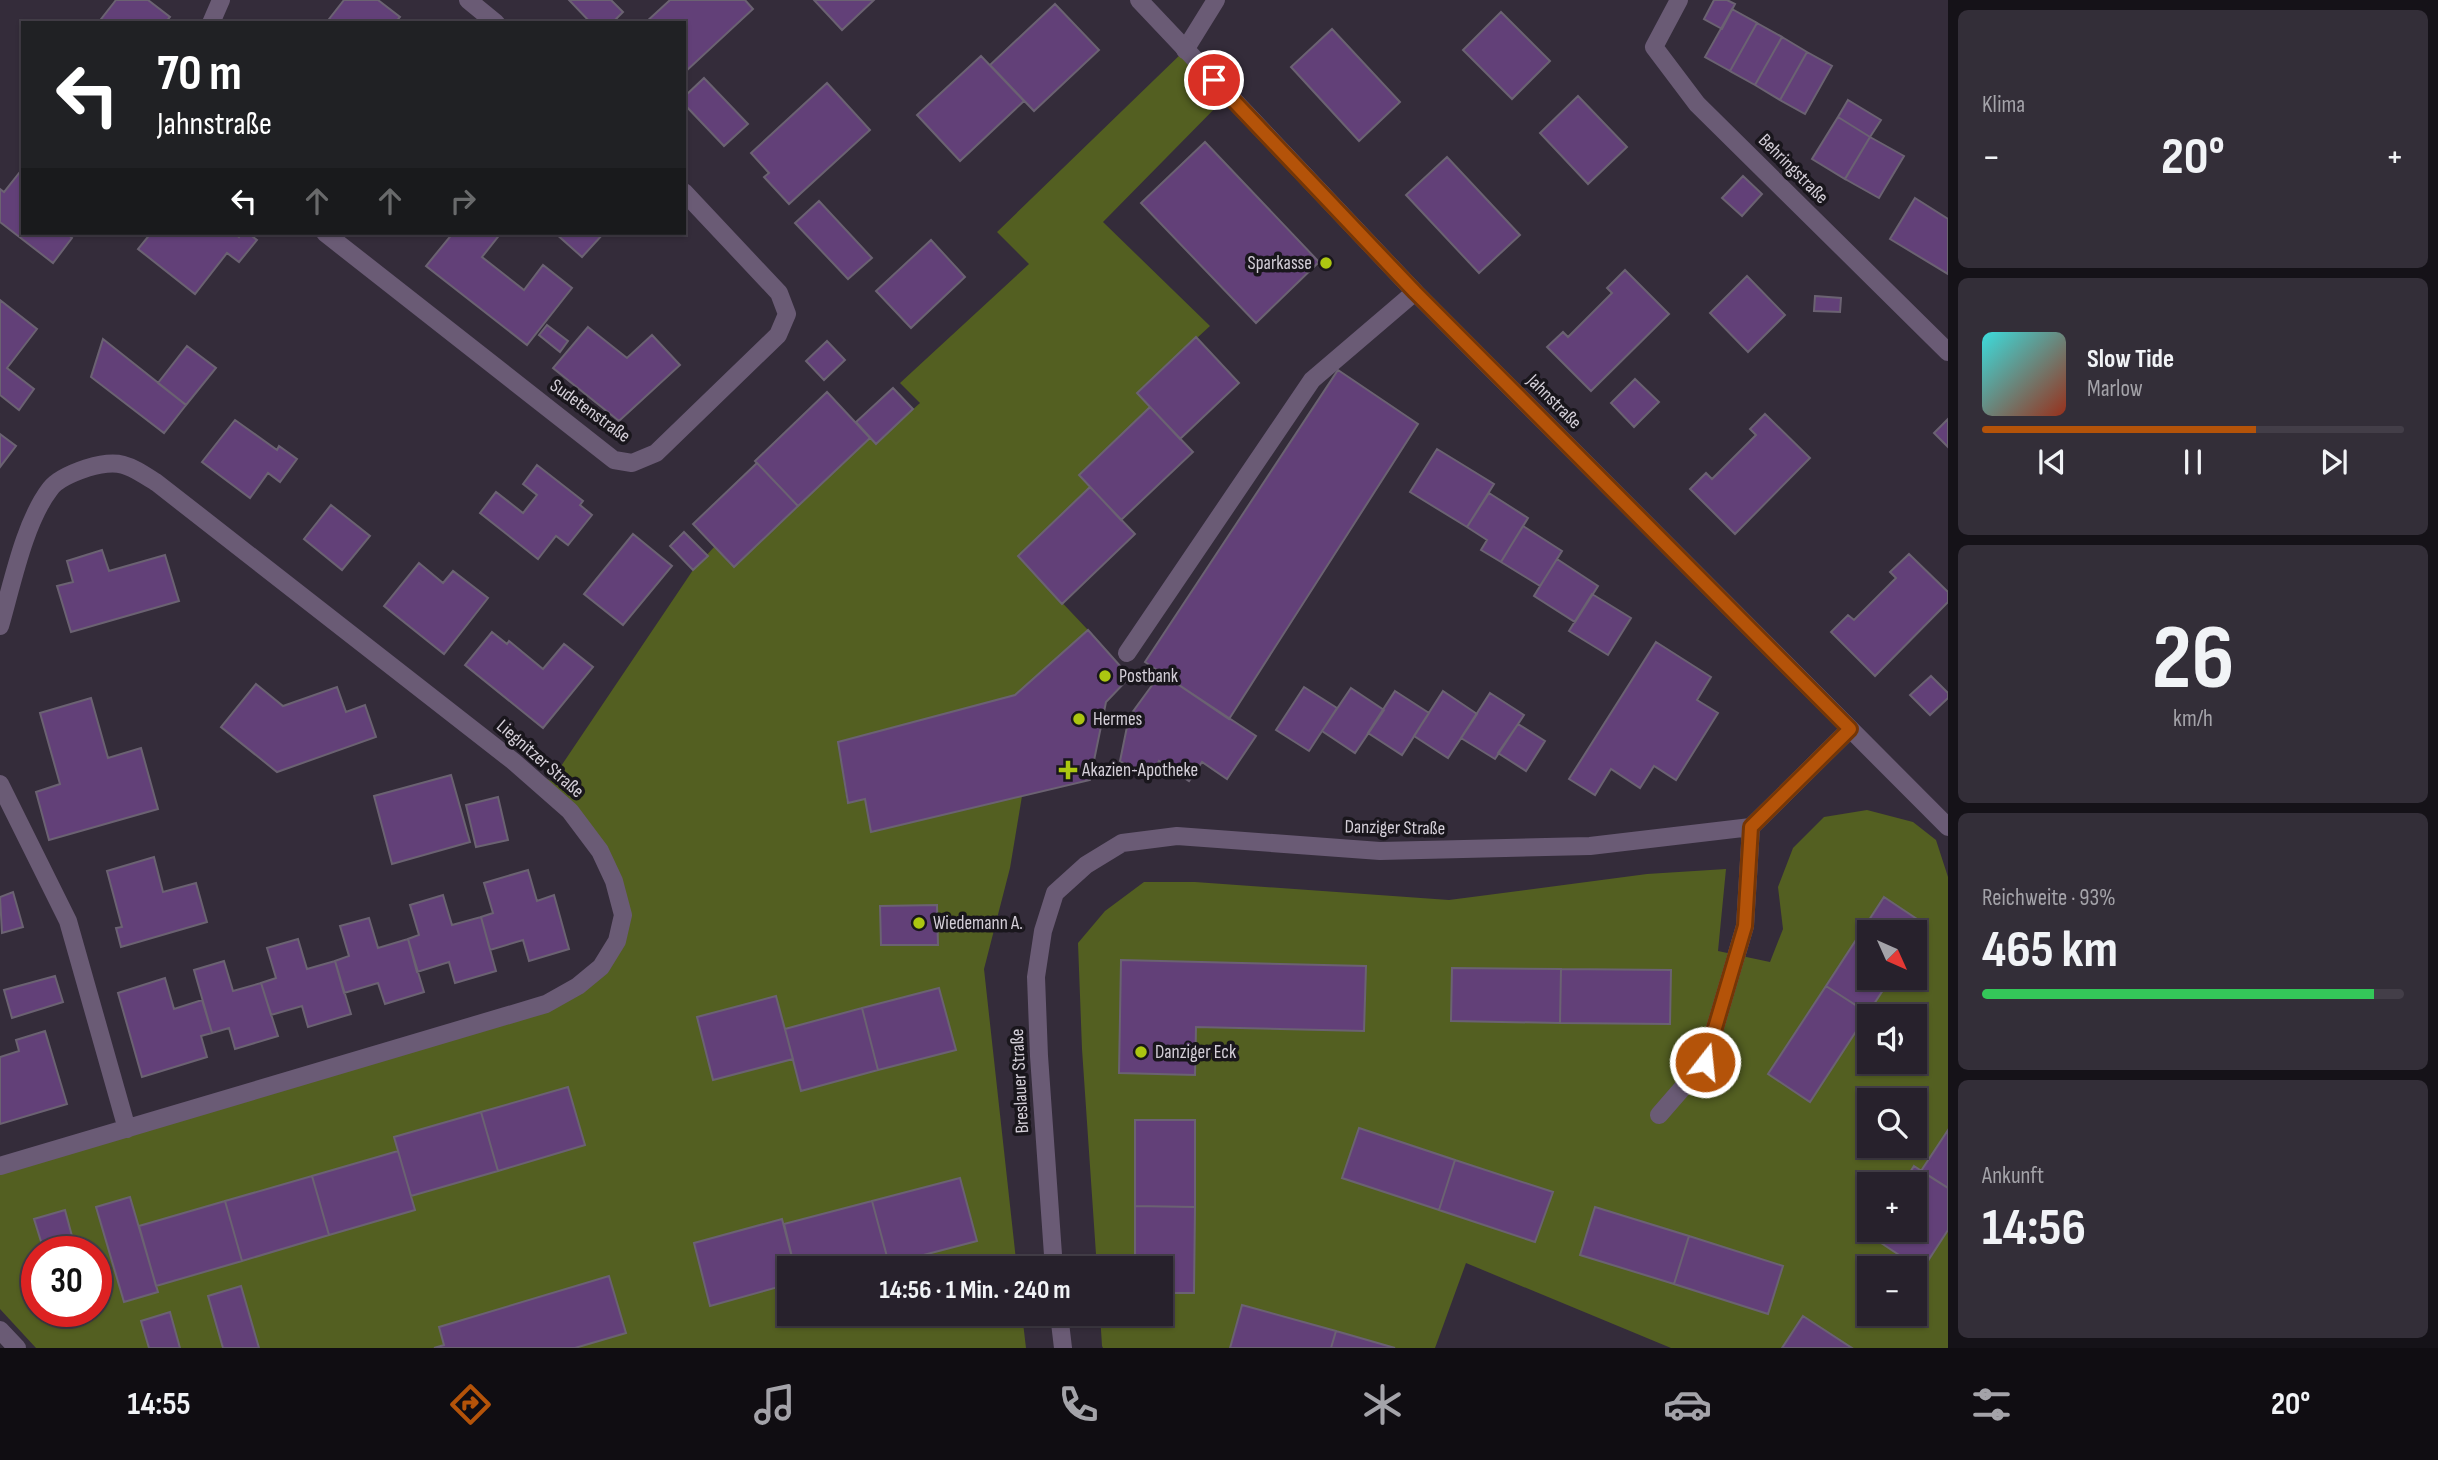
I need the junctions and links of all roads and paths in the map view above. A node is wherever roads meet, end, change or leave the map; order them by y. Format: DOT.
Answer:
graph roads {
  1 [pos="221,0"];
  2 [pos="468,0"];
  3 [pos="1139,0"];
  4 [pos="1216,0"];
  5 [pos="1679,0"];
  6 [pos="212,21"];
  7 [pos="494,21"];
  8 [pos="1185,50"];
  9 [pos="686,194"];
  10 [pos="328,235"];
  11 [pos="1415,292"];
  12 [pos="1948,352"];
  13 [pos="0,626"];
  14 [pos="1127,653"];
  15 [pos="1850,729"];
  16 [pos="0,784"];
  17 [pos="1751,827"];
  18 [pos="1948,827"];
  19 [pos="1055,893"];
  20 [pos="1660,1115"];
  21 [pos="127,1129"];
  22 [pos="0,1166"];
  23 [pos="1053,1256"];
  24 [pos="1060,1326"];
  25 [pos="0,1330"];
  26 [pos="17,1348"];
  27 [pos="1063,1348"];
  1 -- 6 [label="street"];
  2 -- 7 [label="street"];
  3 -- 8 [label="street, Jahnstraße"];
  4 -- 8 [label="street"];
  5 -- 12 [label="street, Behringstraße"];
  8 -- 11 [label="street, Jahnstraße"];
  9 -- 10 [label="street, Sudetenstraße"];
  11 -- 14 [label="street"];
  11 -- 15 [label="street, Jahnstraße"];
  13 -- 21 [label="street, Liegnitzer Straße"];
  15 -- 17 [label="street"];
  15 -- 18 [label="street, Jahnstraße"];
  16 -- 21 [label="street"];
  17 -- 19 [label="street, Danziger Straße"];
  17 -- 20 [label="street"];
  19 -- 23 [label="street, Breslauer Straße"];
  21 -- 22 [label="street, Liegnitzer Straße"];
  24 -- 27 [label="street"];
  25 -- 26 [label="street"];
}
